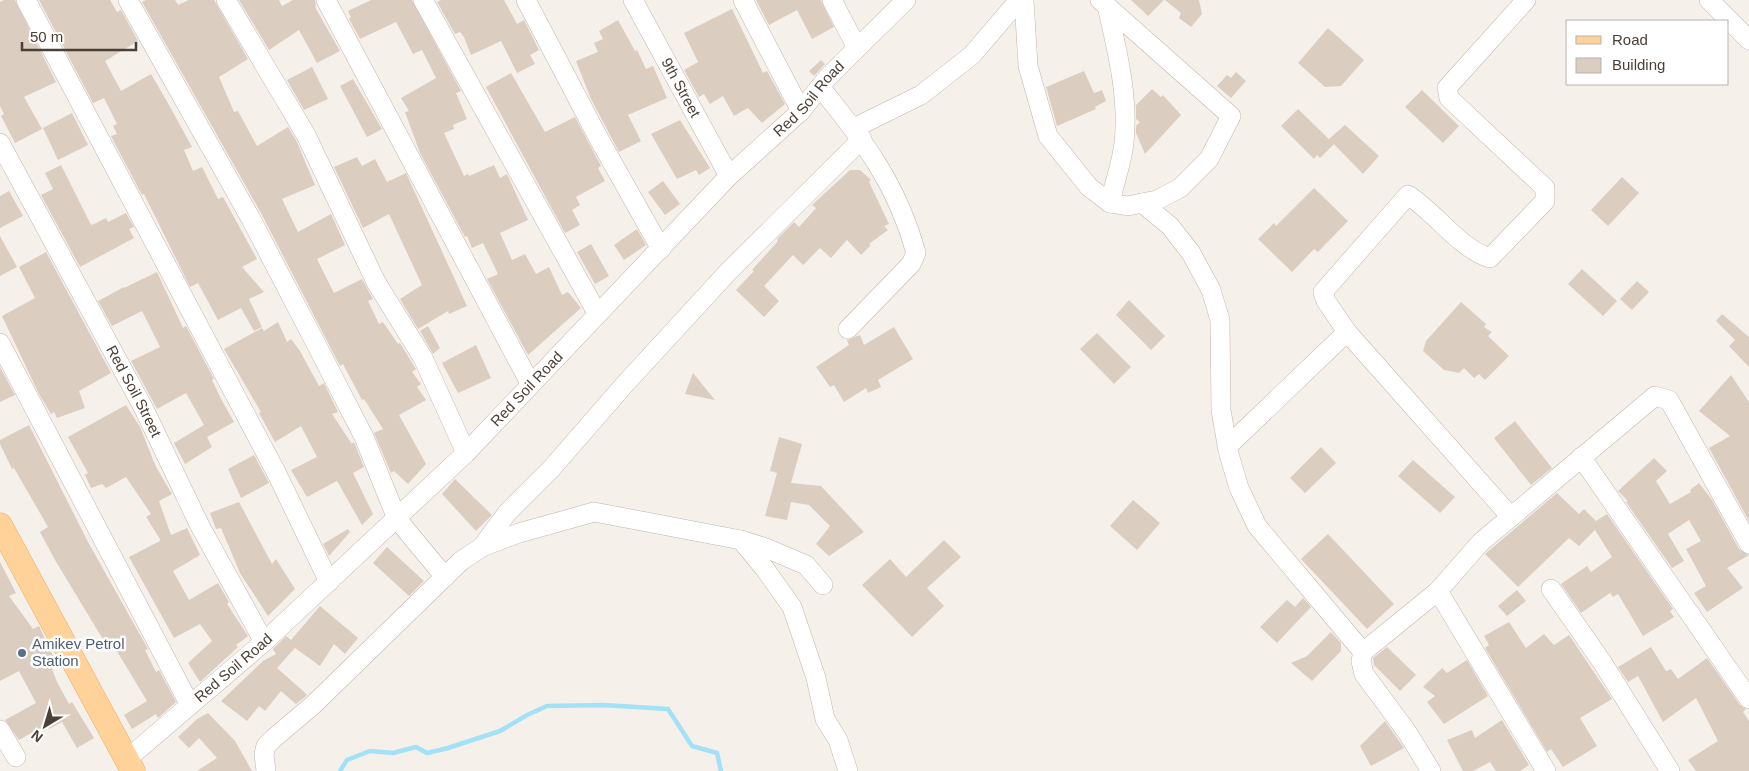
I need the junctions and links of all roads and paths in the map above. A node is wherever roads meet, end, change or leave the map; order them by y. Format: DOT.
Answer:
graph roads {
  1 [pos="26,0"];
  2 [pos="128,0"];
  3 [pos="226,0"];
  4 [pos="326,0"];
  5 [pos="423,0"];
  6 [pos="526,0"];
  7 [pos="633,0"];
  8 [pos="743,0"];
  9 [pos="832,0"];
  10 [pos="906,0"];
  11 [pos="1019,0"];
  12 [pos="1024,0"];
  13 [pos="1526,0"];
  14 [pos="1709,0"];
  15 [pos="1103,3"];
  16 [pos="1749,40"];
  17 [pos="857,48"];
  18 [pos="820,87"];
  19 [pos="801,111"];
  20 [pos="858,133"];
  21 [pos="0,143"];
  22 [pos="729,176"];
  23 [pos="1110,202"];
  24 [pos="1142,203"];
  25 [pos="661,249"];
  26 [pos="597,313"];
  27 [pos="848,328"];
  28 [pos="1346,332"];
  29 [pos="0,343"];
  30 [pos="530,383"];
  31 [pos="1228,446"];
  32 [pos="466,452"];
  33 [pos="1582,457"];
  34 [pos="1511,517"];
  35 [pos="397,518"];
  36 [pos="0,525"];
  37 [pos="741,540"];
  38 [pos="1749,544"];
  39 [pos="482,547"];
  40 [pos="445,576"];
  41 [pos="329,582"];
  42 [pos="823,585"];
  43 [pos="1551,589"];
  44 [pos="1438,591"];
  45 [pos="264,642"];
  46 [pos="1364,652"];
  47 [pos="1749,699"];
  48 [pos="190,705"];
  49 [pos="0,730"];
  50 [pos="16,757"];
  51 [pos="130,765"];
  52 [pos="266,771"];
  53 [pos="848,771"];
  54 [pos="1431,771"];
  55 [pos="1546,771"];
  56 [pos="1670,771"];
  1 -- 41 [label="street"];
  2 -- 35 [label="street"];
  3 -- 32 [label="street"];
  4 -- 30 [label="street"];
  5 -- 26 [label="street"];
  6 -- 25 [label="street"];
  7 -- 22 [label="street, 9th Street"];
  8 -- 19 [label="street"];
  9 -- 17 [label="street"];
  10 -- 17 [label="street, Red Soil Road"];
  11 -- 20 [label="street"];
  12 -- 23 [label="street"];
  13 -- 28 [label="street"];
  14 -- 16 [label="street"];
  15 -- 23 [label="street"];
  15 -- 24 [label="street"];
  17 -- 18 [label="street, Red Soil Road"];
  18 -- 19 [label="street, Red Soil Road"];
  18 -- 20 [label="street"];
  19 -- 22 [label="street, Red Soil Road"];
  20 -- 27 [label="street"];
  20 -- 39 [label="street"];
  21 -- 45 [label="street, Red Soil Street"];
  22 -- 25 [label="street, Red Soil Road"];
  23 -- 24 [label="street"];
  24 -- 31 [label="street"];
  25 -- 26 [label="street, Red Soil Road"];
  26 -- 30 [label="street, Red Soil Road"];
  28 -- 31 [label="street"];
  28 -- 34 [label="street"];
  29 -- 48 [label="street"];
  30 -- 32 [label="street, Red Soil Road"];
  31 -- 46 [label="street"];
  32 -- 35 [label="street, Red Soil Road"];
  33 -- 34 [label="street"];
  33 -- 38 [label="street"];
  33 -- 47 [label="street"];
  34 -- 44 [label="street"];
  35 -- 40 [label="street"];
  35 -- 41 [label="street, Red Soil Road"];
  36 -- 51 [label="main road"];
  37 -- 39 [label="street"];
  37 -- 42 [label="street"];
  37 -- 53 [label="street"];
  39 -- 40 [label="street"];
  40 -- 52 [label="street"];
  41 -- 45 [label="street, Red Soil Road"];
  43 -- 56 [label="street"];
  44 -- 46 [label="street"];
  44 -- 55 [label="street"];
  45 -- 48 [label="street, Red Soil Road"];
  46 -- 54 [label="street"];
  48 -- 51 [label="street, Red Soil Road"];
  49 -- 50 [label="street"];
}
